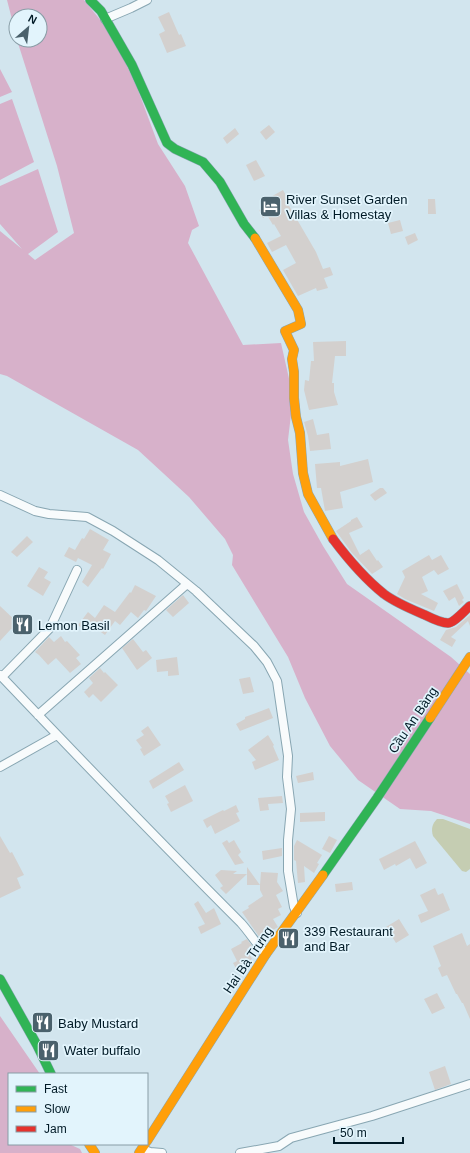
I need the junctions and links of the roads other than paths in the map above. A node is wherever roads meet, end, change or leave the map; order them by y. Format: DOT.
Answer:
graph roads {
  1 [pos="90,0"];
  2 [pos="147,0"];
  3 [pos="105,19"];
  4 [pos="0,495"];
  5 [pos="77,570"];
  6 [pos="187,584"];
  7 [pos="470,606"];
  8 [pos="470,657"];
  9 [pos="1,676"];
  10 [pos="38,715"];
  11 [pos="57,735"];
  12 [pos="0,768"];
  13 [pos="377,798"];
  14 [pos="297,913"];
  15 [pos="266,954"];
  16 [pos="0,979"];
  17 [pos="51,1073"];
  18 [pos="470,1084"];
  19 [pos="148,1139"];
  20 [pos="143,1147"];
  21 [pos="162,1153"];
  22 [pos="240,1153"];
  1 -- 3 [label="street"];
  2 -- 3 [label="street"];
  3 -- 7 [label="street"];
  4 -- 6 [label="street"];
  5 -- 9 [label="street"];
  6 -- 10 [label="street"];
  6 -- 14 [label="street"];
  8 -- 13 [label="street, Cầu An Bàng"];
  9 -- 10 [label="street"];
  10 -- 11 [label="street"];
  11 -- 12 [label="street"];
  11 -- 15 [label="street"];
  13 -- 14 [label="street, Hai Bà Trưng"];
  14 -- 15 [label="street, Hai Bà Trưng"];
  15 -- 19 [label="street, Hai Bà Trưng"];
  16 -- 17 [label="street"];
  18 -- 22 [label="street"];
  20 -- 21 [label="street"];
}
